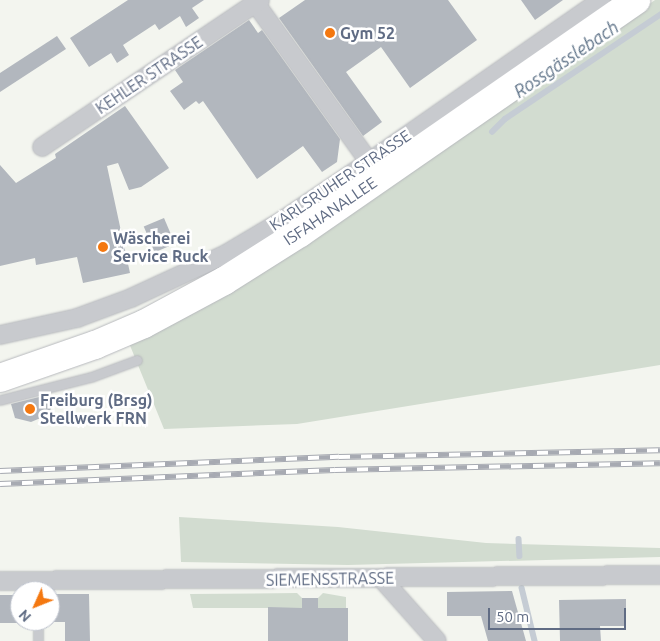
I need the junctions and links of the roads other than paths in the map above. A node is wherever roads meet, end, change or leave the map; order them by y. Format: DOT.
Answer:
graph roads {
  1 [pos="601,0"];
  2 [pos="636,0"];
  3 [pos="258,2"];
  4 [pos="42,147"];
  5 [pos="369,162"];
  6 [pos="0,335"];
  7 [pos="137,360"];
  8 [pos="0,378"];
  9 [pos="0,400"];
  10 [pos="660,575"];
  11 [pos="381,578"];
  12 [pos="60,585"];
  13 [pos="437,641"];
  1 -- 5 [label="street, KARLSRUHER STRASSE"];
  2 -- 8 [label="highway, ISFAHANALLEE"];
  3 -- 4 [label="street, KEHLER STRASSE"];
  3 -- 5 [label="street, KEHLER STRASSE"];
  5 -- 6 [label="street, KARLSRUHER STRASSE"];
  7 -- 9 [label="lane"];
  10 -- 11 [label="street, SIEMENSSTRASSE"];
  11 -- 12 [label="street, SIEMENSSTRASSE"];
  11 -- 13 [label="street"];
}
